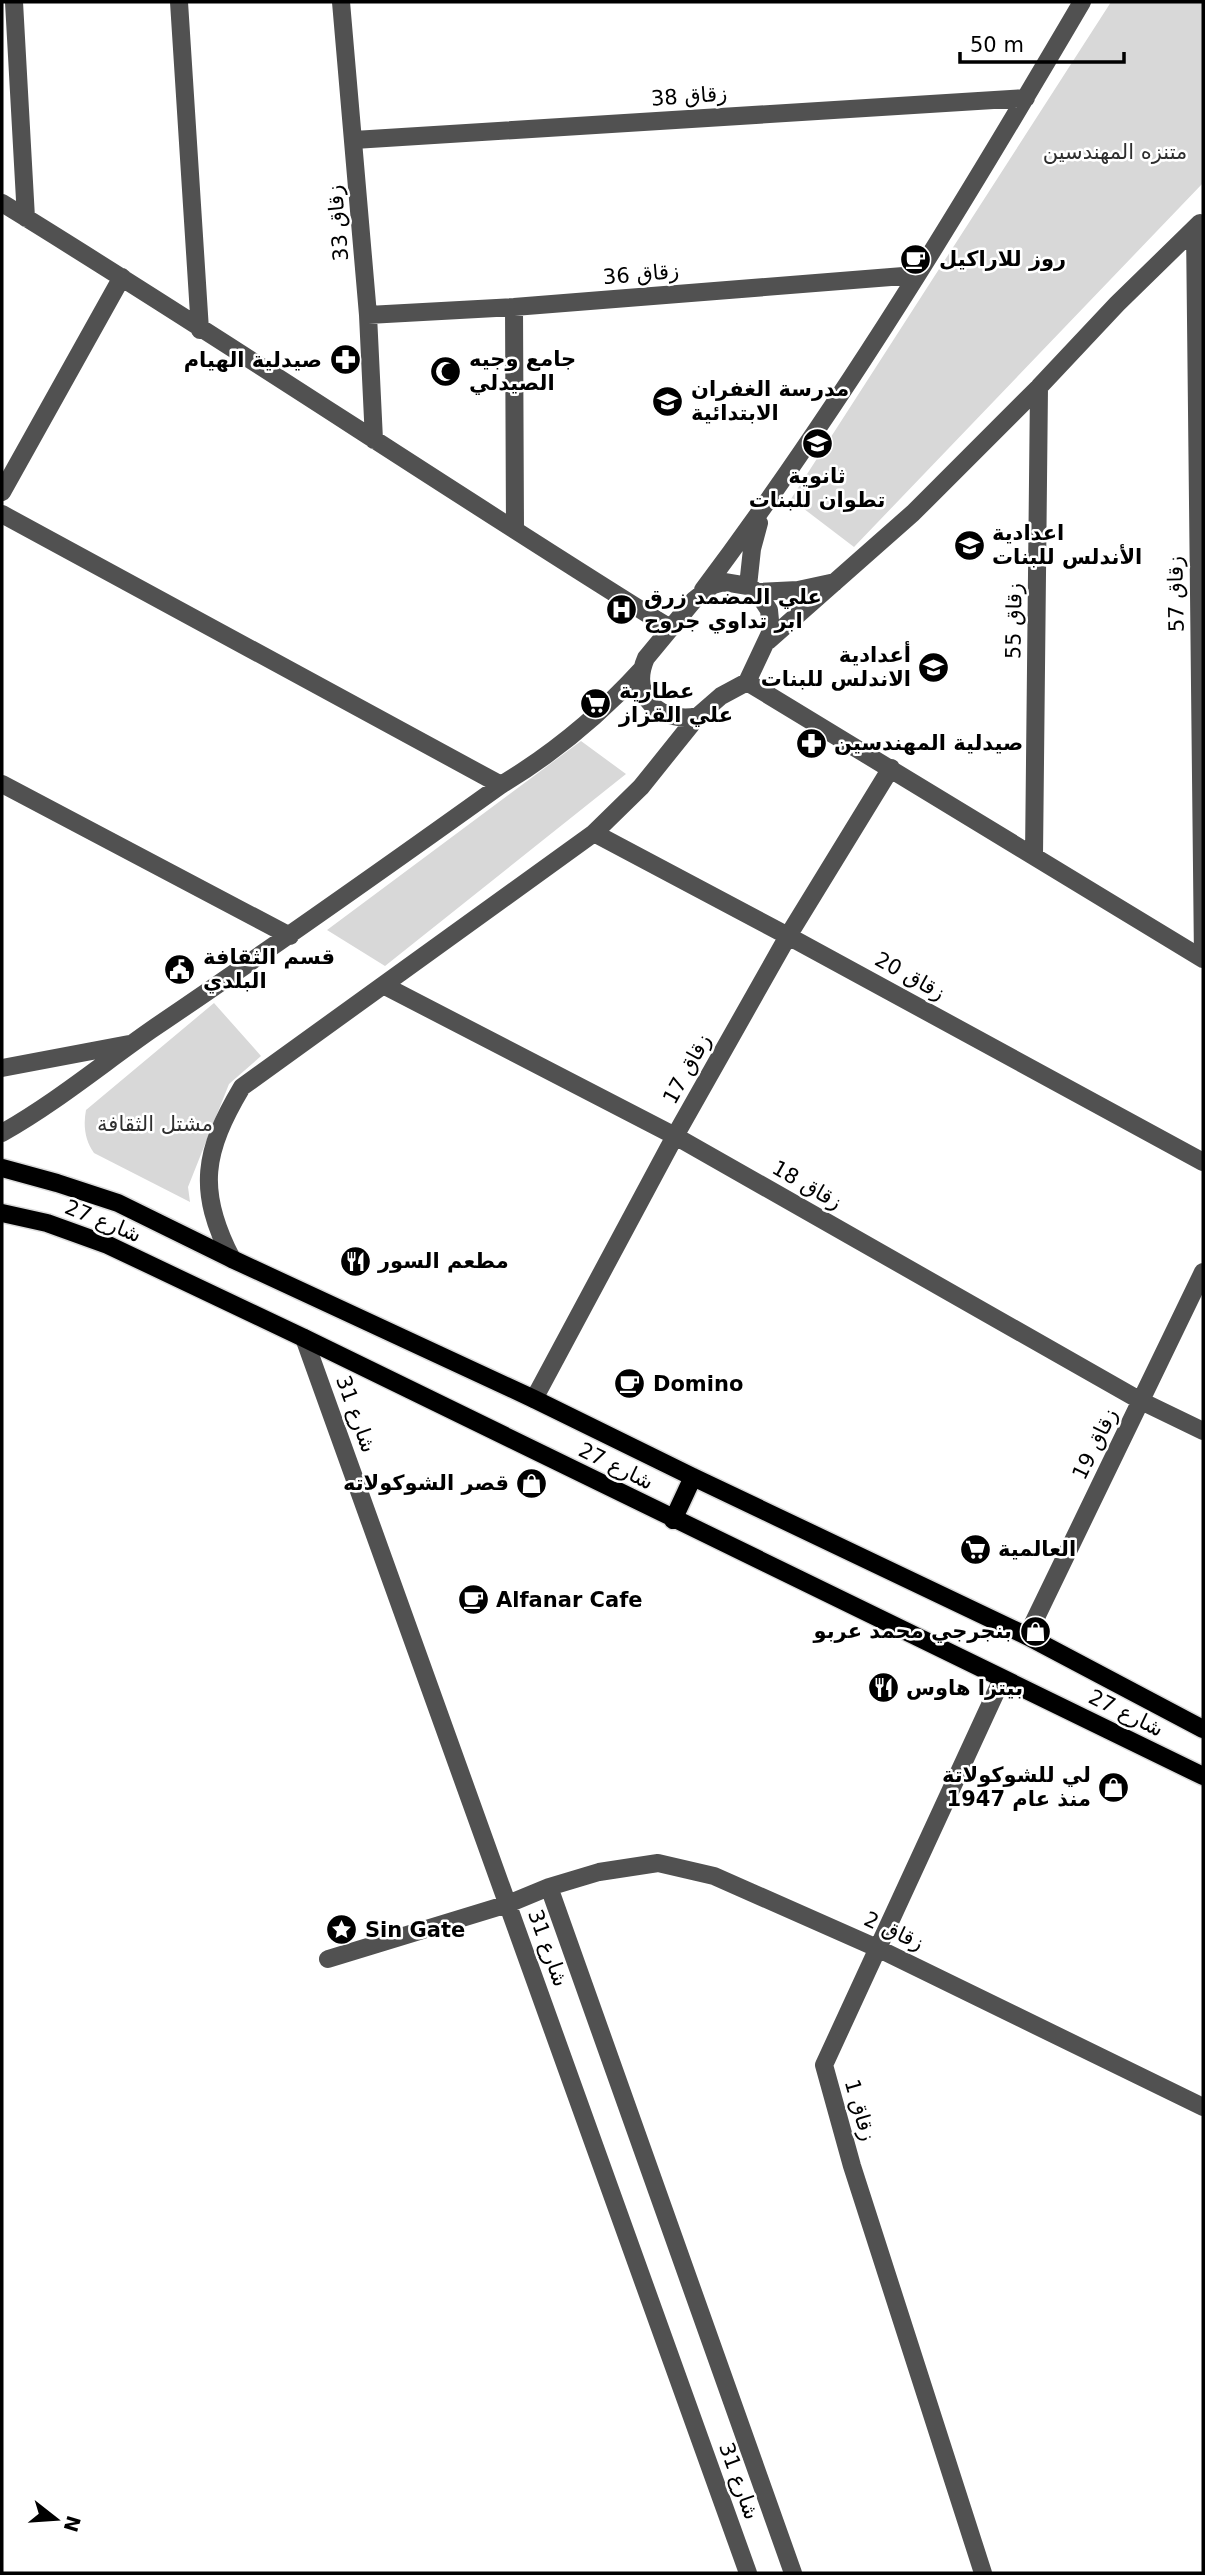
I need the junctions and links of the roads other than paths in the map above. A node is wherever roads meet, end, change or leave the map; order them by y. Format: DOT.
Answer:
graph roads {
  1 [pos="14,2"];
  2 [pos="179,2"];
  3 [pos="341,2"];
  4 [pos="1082,2"];
  5 [pos="1026,98"];
  6 [pos="354,140"];
  7 [pos="2,203"];
  8 [pos="26,218"];
  9 [pos="1199,224"];
  10 [pos="916,275"];
  11 [pos="122,277"];
  12 [pos="514,307"];
  13 [pos="368,314"];
  14 [pos="200,330"];
  15 [pos="1039,387"];
  16 [pos="374,440"];
  17 [pos="2,492"];
  18 [pos="761,513"];
  19 [pos="2,514"];
  20 [pos="515,530"];
  21 [pos="838,581"];
  22 [pos="752,589"];
  23 [pos="702,591"];
  24 [pos="670,628"];
  25 [pos="768,641"];
  26 [pos="641,670"];
  27 [pos="747,682"];
  28 [pos="698,716"];
  29 [pos="891,768"];
  30 [pos="2,785"];
  31 [pos="501,785"];
  32 [pos="594,833"];
  33 [pos="1034,856"];
  34 [pos="290,936"];
  35 [pos="788,936"];
  36 [pos="1203,959"];
  37 [pos="385,986"];
  38 [pos="132,1043"];
  39 [pos="2,1068"];
  40 [pos="2,1133"];
  41 [pos="676,1136"];
  42 [pos="1203,1162"];
  43 [pos="2,1168"];
  44 [pos="2,1213"];
  45 [pos="232,1259"];
  46 [pos="1203,1272"];
  47 [pos="304,1338"];
  48 [pos="534,1399"];
  49 [pos="1141,1401"];
  50 [pos="1203,1431"];
  51 [pos="692,1477"];
  52 [pos="673,1520"];
  53 [pos="1027,1636"];
  54 [pos="1002,1679"];
  55 [pos="1203,1729"];
  56 [pos="1203,1776"];
  57 [pos="550,1887"];
  58 [pos="508,1904"];
  59 [pos="877,1948"];
  60 [pos="328,1959"];
  61 [pos="1203,2107"];
  62 [pos="748,2573"];
  63 [pos="793,2573"];
  64 [pos="983,2573"];
  1 -- 8 [label="street"];
  2 -- 14 [label="street"];
  3 -- 6 [label="street, زقاق 33"];
  4 -- 5 [label="street"];
  5 -- 6 [label="street, زقاق 38"];
  5 -- 10 [label="street"];
  6 -- 13 [label="street, زقاق 33"];
  7 -- 8 [label="street"];
  8 -- 11 [label="street"];
  9 -- 15 [label="street"];
  9 -- 36 [label="street, زقاق 57"];
  10 -- 12 [label="street, زقاق 36"];
  10 -- 18 [label="street"];
  11 -- 14 [label="street"];
  11 -- 17 [label="street"];
  12 -- 13 [label="street, زقاق 36"];
  12 -- 20 [label="street"];
  13 -- 16 [label="street, زقاق 33"];
  14 -- 16 [label="street"];
  15 -- 21 [label="street"];
  15 -- 33 [label="street, زقاق 55"];
  16 -- 20 [label="street"];
  18 -- 22 [label="street"];
  18 -- 23 [label="street"];
  19 -- 31 [label="street"];
  20 -- 24 [label="street"];
  21 -- 22 [label="street"];
  21 -- 25 [label="street"];
  22 -- 23 [label="street"];
  22 -- 25 [label="street"];
  23 -- 24 [label="street"];
  24 -- 26 [label="street"];
  25 -- 27 [label="street"];
  26 -- 28 [label="street"];
  26 -- 31 [label="street"];
  27 -- 28 [label="street"];
  27 -- 29 [label="street"];
  28 -- 32 [label="street"];
  29 -- 33 [label="street"];
  29 -- 35 [label="street, زقاق 17"];
  30 -- 34 [label="street"];
  31 -- 34 [label="street"];
  32 -- 35 [label="street, زقاق 20"];
  32 -- 37 [label="street"];
  33 -- 36 [label="street"];
  34 -- 38 [label="street"];
  35 -- 41 [label="street, زقاق 17"];
  35 -- 42 [label="street, زقاق 20"];
  37 -- 41 [label="street, زقاق 18"];
  37 -- 45 [label="street"];
  38 -- 39 [label="street"];
  38 -- 40 [label="street"];
  41 -- 48 [label="street, زقاق 17"];
  41 -- 49 [label="street, زقاق 18"];
  43 -- 45 [label="main road, شارع 27"];
  44 -- 47 [label="main road, شارع 27"];
  45 -- 48 [label="main road, شارع 27"];
  46 -- 49 [label="street, زقاق 19"];
  47 -- 52 [label="main road, شارع 27"];
  47 -- 58 [label="street, شارع 31"];
  48 -- 51 [label="main road, شارع 27"];
  49 -- 50 [label="street, زقاق 18"];
  49 -- 53 [label="street, زقاق 19"];
  51 -- 52 [label="main road"];
  51 -- 53 [label="main road, شارع 27"];
  52 -- 54 [label="main road, شارع 27"];
  53 -- 55 [label="main road, شارع 27"];
  54 -- 56 [label="main road, شارع 27"];
  54 -- 59 [label="street, زقاق 1"];
  57 -- 58 [label="street, زقاق 2"];
  57 -- 59 [label="street, زقاق 2"];
  57 -- 63 [label="street, شارع 31"];
  58 -- 60 [label="street, زقاق 2"];
  58 -- 62 [label="street, شارع 31"];
  59 -- 61 [label="street, زقاق 2"];
  59 -- 64 [label="street, زقاق 1"];
}
